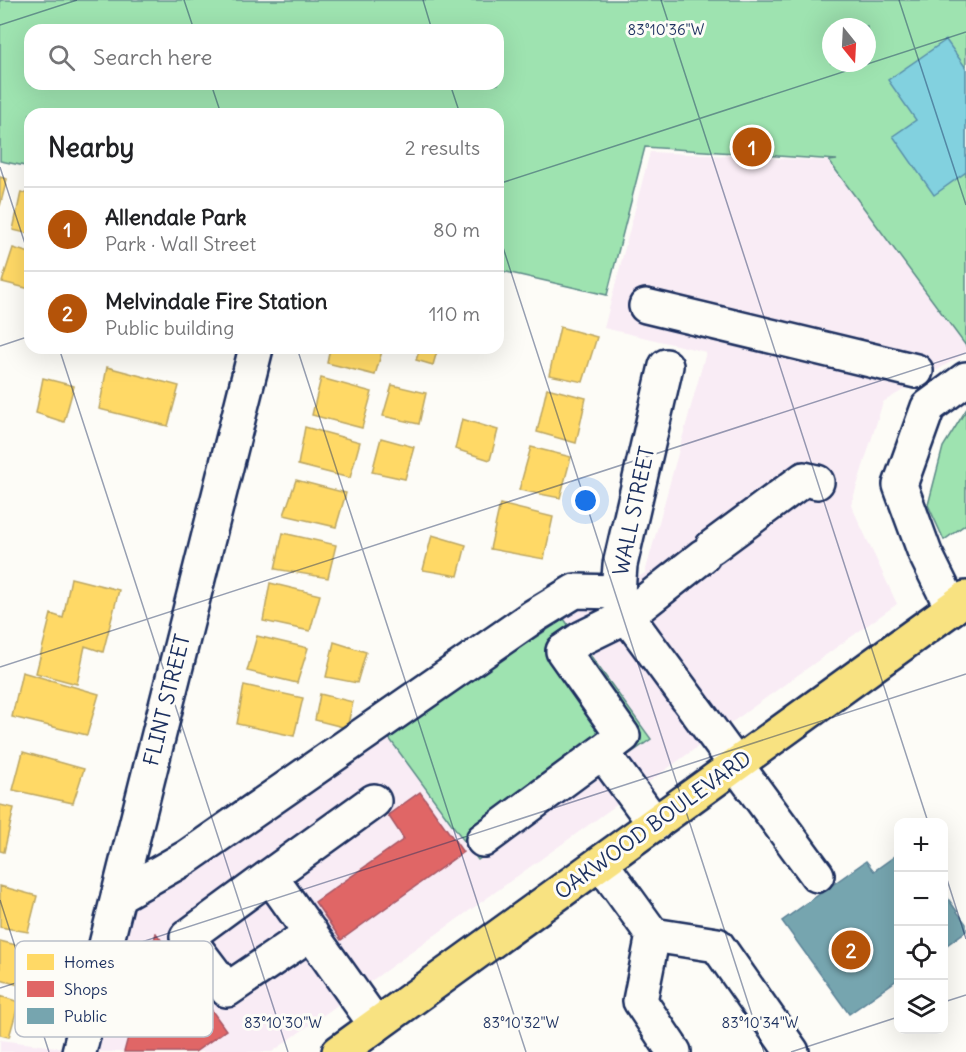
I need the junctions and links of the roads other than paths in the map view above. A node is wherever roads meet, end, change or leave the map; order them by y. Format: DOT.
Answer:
graph roads {
  1 [pos="646,306"];
  2 [pos="254,354"];
  3 [pos="666,366"];
  4 [pos="916,371"];
  5 [pos="966,379"];
  6 [pos="817,482"];
  7 [pos="959,603"];
  8 [pos="622,604"];
  9 [pos="602,752"];
  10 [pos="735,765"];
  11 [pos="374,801"];
  12 [pos="655,824"];
  13 [pos="483,840"];
  14 [pos="601,863"];
  15 [pos="817,875"];
  16 [pos="270,876"];
  17 [pos="118,896"];
  18 [pos="311,933"];
  19 [pos="653,935"];
  20 [pos="107,941"];
  21 [pos="190,941"];
  22 [pos="213,971"];
  23 [pos="376,1025"];
  24 [pos="83,1037"];
  25 [pos="79,1052"];
  26 [pos="339,1052"];
  27 [pos="674,1052"];
  28 [pos="792,1052"];
  1 -- 4 [label="street"];
  2 -- 17 [label="street, FLINT STREET"];
  3 -- 8 [label="street, WALL STREET"];
  5 -- 7 [label="street"];
  6 -- 8 [label="street"];
  7 -- 10 [label="main road, OAKWOOD BOULEVARD"];
  8 -- 9 [label="street"];
  8 -- 10 [label="street"];
  8 -- 17 [label="street"];
  9 -- 12 [label="street"];
  9 -- 13 [label="street"];
  10 -- 12 [label="main road, OAKWOOD BOULEVARD"];
  10 -- 15 [label="street"];
  11 -- 16 [label="street"];
  12 -- 14 [label="main road, OAKWOOD BOULEVARD"];
  14 -- 19 [label="street"];
  14 -- 23 [label="main road, OAKWOOD BOULEVARD"];
  16 -- 18 [label="street"];
  16 -- 21 [label="street"];
  17 -- 20 [label="street, FLINT STREET"];
  18 -- 22 [label="street"];
  18 -- 23 [label="street"];
  19 -- 27 [label="street"];
  19 -- 28 [label="street"];
  23 -- 26 [label="main road, OAKWOOD BOULEVARD"];
  24 -- 25 [label="street, FLINT STREET"];
}
